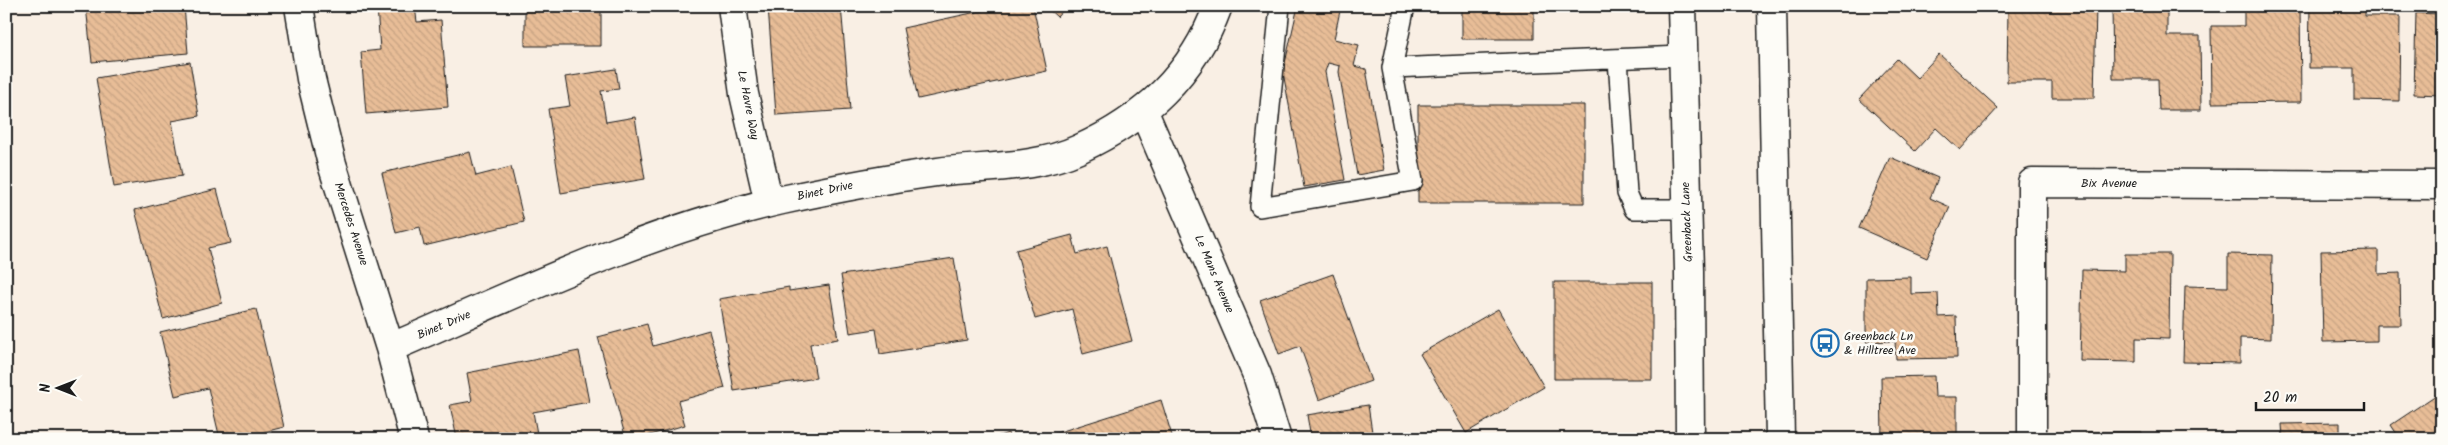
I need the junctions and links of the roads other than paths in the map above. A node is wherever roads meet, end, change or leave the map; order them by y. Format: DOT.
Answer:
graph roads {
  1 [pos="299,6"];
  2 [pos="732,6"];
  3 [pos="1218,6"];
  4 [pos="1280,6"];
  5 [pos="1405,6"];
  6 [pos="1682,6"];
  7 [pos="1772,6"];
  8 [pos="1682,56"];
  9 [pos="1618,59"];
  10 [pos="1392,68"];
  11 [pos="1144,112"];
  12 [pos="2442,186"];
  13 [pos="769,203"];
  14 [pos="1687,209"];
  15 [pos="390,348"];
  16 [pos="414,439"];
  17 [pos="1277,439"];
  18 [pos="1690,439"];
  19 [pos="1780,439"];
  20 [pos="2032,439"];
  1 -- 15 [label="street, Mercedes Avenue"];
  2 -- 13 [label="street, Le Havre Way"];
  3 -- 11 [label="street, Binet Drive"];
  4 -- 10 [label="lane"];
  5 -- 10 [label="lane"];
  6 -- 8 [label="street, Greenback Lane"];
  7 -- 19 [label="street"];
  8 -- 9 [label="lane"];
  8 -- 14 [label="street, Greenback Lane"];
  9 -- 10 [label="lane"];
  9 -- 14 [label="lane"];
  11 -- 13 [label="street, Binet Drive"];
  11 -- 17 [label="street, Le Mans Avenue"];
  12 -- 20 [label="street, Bix Avenue"];
  13 -- 15 [label="street, Binet Drive"];
  14 -- 18 [label="street, Greenback Lane"];
  15 -- 16 [label="street, Mercedes Avenue"];
}
